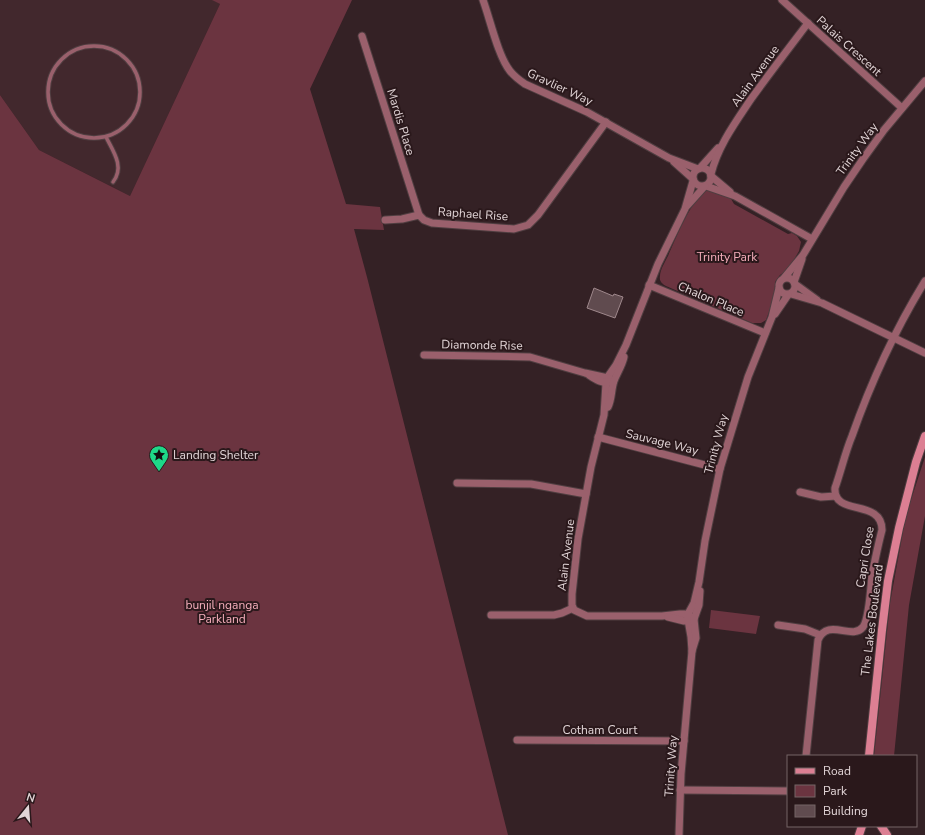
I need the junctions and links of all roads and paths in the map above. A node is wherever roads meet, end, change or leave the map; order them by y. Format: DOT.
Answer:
graph roads {
  1 [pos="483,0"];
  2 [pos="782,0"];
  3 [pos="808,23"];
  4 [pos="362,36"];
  5 [pos="925,81"];
  6 [pos="902,108"];
  7 [pos="606,122"];
  8 [pos="106,137"];
  9 [pos="722,143"];
  10 [pos="669,158"];
  11 [pos="699,169"];
  12 [pos="711,175"];
  13 [pos="693,180"];
  14 [pos="113,182"];
  15 [pos="705,186"];
  16 [pos="735,196"];
  17 [pos="685,209"];
  18 [pos="419,215"];
  19 [pos="385,220"];
  20 [pos="812,239"];
  21 [pos="803,255"];
  22 [pos="784,278"];
  23 [pos="925,281"];
  24 [pos="795,283"];
  25 [pos="649,285"];
  26 [pos="779,288"];
  27 [pos="790,294"];
  28 [pos="822,303"];
  29 [pos="772,317"];
  30 [pos="765,333"];
  31 [pos="893,337"];
  32 [pos="925,353"];
  33 [pos="424,355"];
  34 [pos="609,381"];
  35 [pos="925,436"];
  36 [pos="598,437"];
  37 [pos="925,453"];
  38 [pos="720,468"];
  39 [pos="457,483"];
  40 [pos="909,489"];
  41 [pos="800,492"];
  42 [pos="586,494"];
  43 [pos="836,496"];
  44 [pos="573,608"];
  45 [pos="491,615"];
  46 [pos="690,618"];
  47 [pos="778,625"];
  48 [pos="820,635"];
  49 [pos="517,740"];
  50 [pos="684,742"];
  51 [pos="806,755"];
  52 [pos="870,755"];
  53 [pos="680,790"];
  54 [pos="787,791"];
  55 [pos="881,827"];
  56 [pos="680,835"];
  57 [pos="887,835"];
  1 -- 7 [label="street, Gravlier Way"];
  2 -- 3 [label="street, Palais Crescent"];
  3 -- 6 [label="street, Palais Crescent"];
  3 -- 9 [label="street, Alain Avenue"];
  4 -- 18 [label="street, Mardis Place"];
  5 -- 6 [label="street, Trinity Way"];
  6 -- 20 [label="street, Trinity Way"];
  7 -- 10 [label="street, Gravlier Way"];
  7 -- 18 [label="street, Raphael Rise"];
  8 -- 8 [label="lane"];
  8 -- 14 [label="lane"];
  9 -- 11 [label="street, Alain Avenue"];
  9 -- 12 [label="street, Alain Avenue"];
  10 -- 11 [label="street, Gravlier Way"];
  10 -- 13 [label="street, Gravlier Way"];
  11 -- 12 [label="street"];
  11 -- 13 [label="street"];
  12 -- 15 [label="street"];
  12 -- 16 [label="street"];
  13 -- 15 [label="street"];
  13 -- 17 [label="street, Alain Avenue"];
  15 -- 16 [label="street"];
  15 -- 17 [label="street, Alain Avenue"];
  16 -- 20 [label="street"];
  17 -- 25 [label="street, Alain Avenue"];
  18 -- 19 [label="street"];
  20 -- 21 [label="street, Trinity Way"];
  21 -- 22 [label="street, Trinity Way"];
  21 -- 24 [label="street, Trinity Way"];
  22 -- 24 [label="street"];
  22 -- 26 [label="street"];
  23 -- 31 [label="street"];
  24 -- 27 [label="street"];
  24 -- 28 [label="street"];
  25 -- 30 [label="street, Chalon Place"];
  25 -- 34 [label="street, Alain Avenue"];
  26 -- 27 [label="street"];
  26 -- 29 [label="street, Trinity Way"];
  27 -- 28 [label="street"];
  27 -- 29 [label="street, Trinity Way"];
  28 -- 31 [label="street"];
  29 -- 30 [label="street, Trinity Way"];
  30 -- 38 [label="street, Trinity Way"];
  31 -- 32 [label="street"];
  31 -- 43 [label="street"];
  33 -- 34 [label="street, Diamonde Rise"];
  34 -- 36 [label="street, Alain Avenue"];
  35 -- 40 [label="street, The Lakes Boulevard"];
  36 -- 38 [label="street, Sauvage Way"];
  36 -- 42 [label="street, Alain Avenue"];
  37 -- 40 [label="street, The Lakes Boulevard"];
  38 -- 46 [label="street, Trinity Way"];
  39 -- 42 [label="street"];
  40 -- 52 [label="street, The Lakes Boulevard"];
  41 -- 43 [label="street"];
  42 -- 44 [label="street, Alain Avenue"];
  43 -- 48 [label="street, Capri Close"];
  44 -- 45 [label="street"];
  44 -- 46 [label="street, Alain Avenue"];
  46 -- 50 [label="street, Trinity Way"];
  47 -- 48 [label="street"];
  48 -- 51 [label="street"];
  49 -- 50 [label="street, Cotham Court"];
  50 -- 53 [label="street, Trinity Way"];
  53 -- 54 [label="street"];
  53 -- 56 [label="street, Trinity Way"];
  55 -- 57 [label="street"];
}
